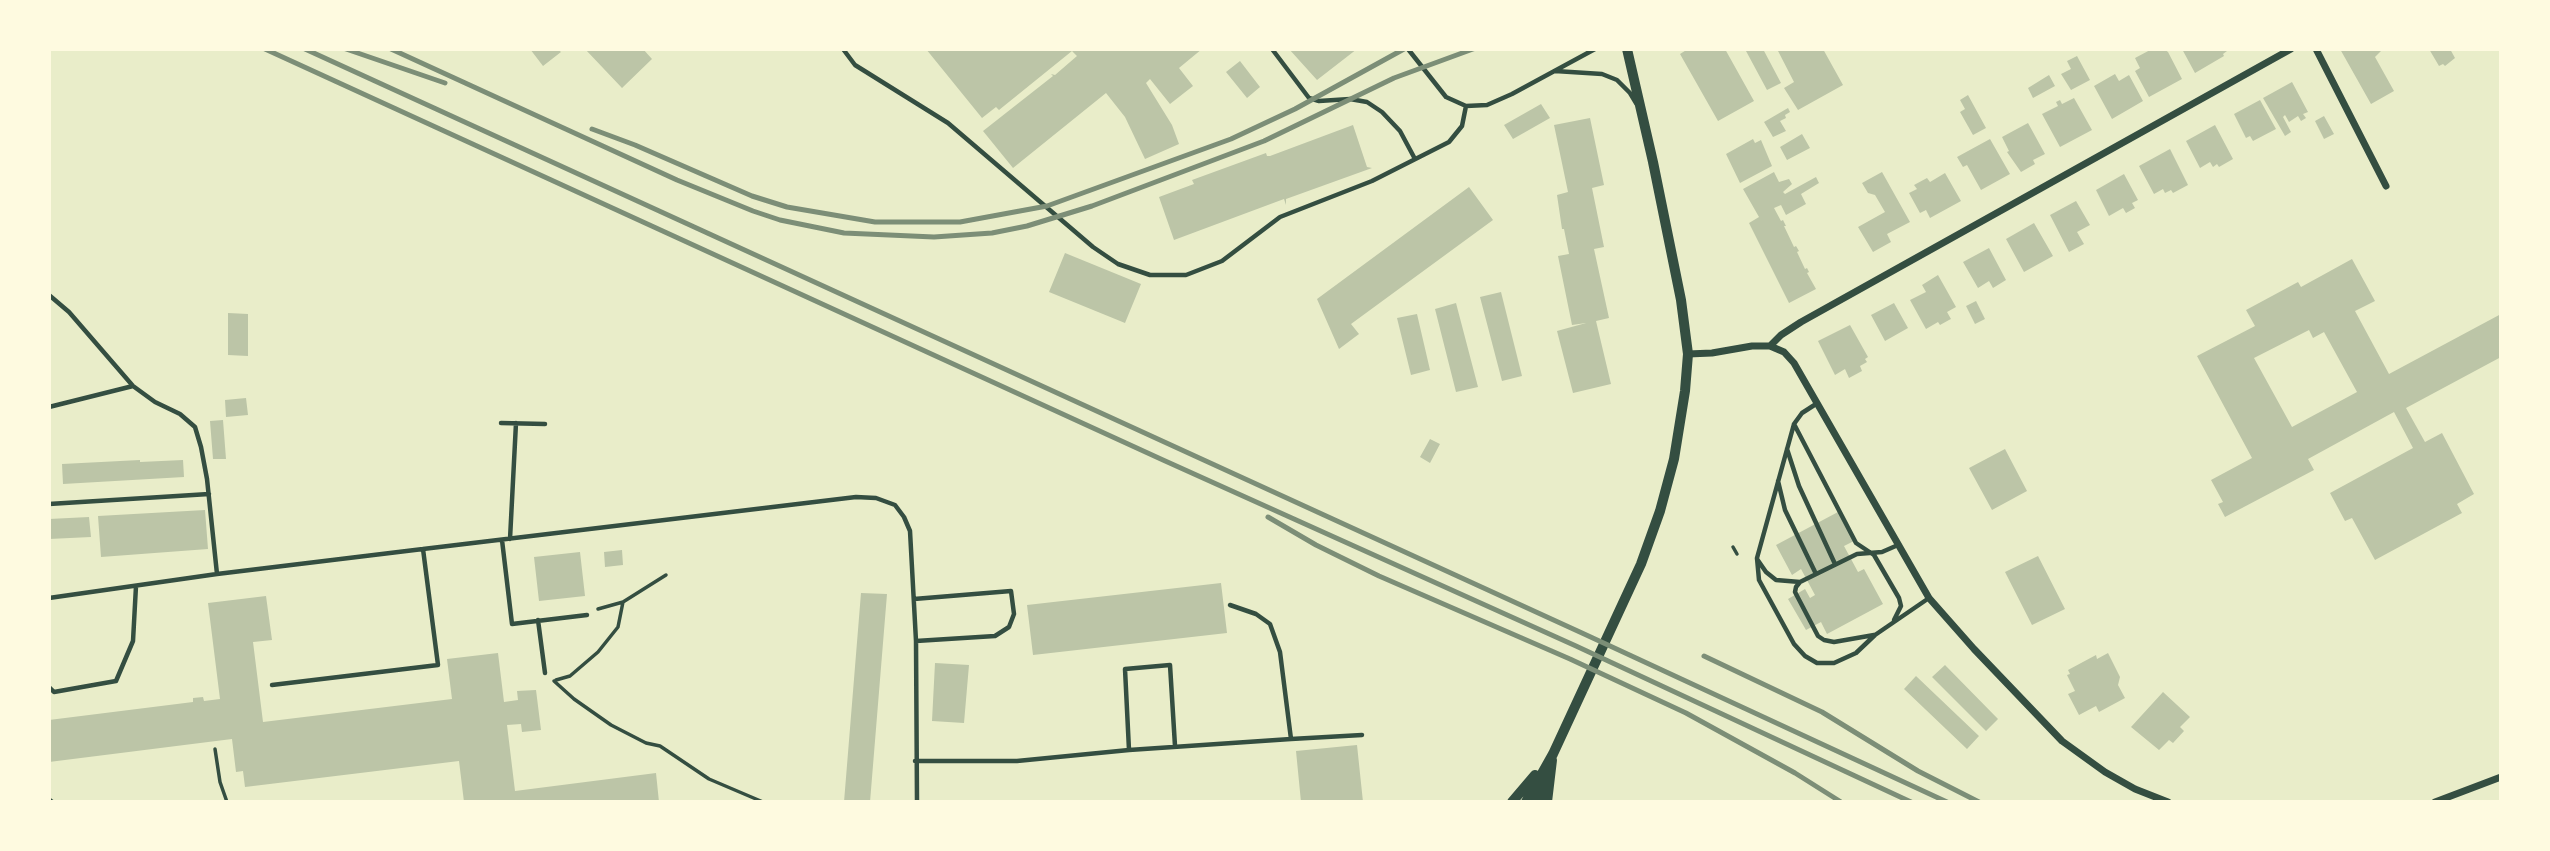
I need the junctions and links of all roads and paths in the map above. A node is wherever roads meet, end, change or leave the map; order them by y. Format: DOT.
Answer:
graph roads {
  1 [pos="843,49"];
  2 [pos="1272,49"];
  3 [pos="1408,49"];
  4 [pos="1595,49"];
  5 [pos="1627,49"];
  6 [pos="2291,49"];
  7 [pos="2316,49"];
  8 [pos="1554,71"];
  9 [pos="1466,106"];
  10 [pos="1643,115"];
  11 [pos="1415,159"];
  12 [pos="2386,186"];
  13 [pos="49,295"];
  14 [pos="1770,346"];
  15 [pos="1688,354"];
  16 [pos="133,386"];
  17 [pos="1816,404"];
  18 [pos="49,407"];
  19 [pos="501,423"];
  20 [pos="516,423"];
  21 [pos="544,424"];
  22 [pos="1794,424"];
  23 [pos="1787,448"];
  24 [pos="1778,480"];
  25 [pos="209,494"];
  26 [pos="49,504"];
  27 [pos="510,539"];
  28 [pos="502,540"];
  29 [pos="1898,545"];
  30 [pos="1733,547"];
  31 [pos="423,549"];
  32 [pos="1868,551"];
  33 [pos="1737,554"];
  34 [pos="1757,558"];
  35 [pos="1835,564"];
  36 [pos="217,574"];
  37 [pos="1816,574"];
  38 [pos="667,575"];
  39 [pos="1800,582"];
  40 [pos="136,586"];
  41 [pos="1929,597"];
  42 [pos="49,598"];
  43 [pos="914,599"];
  44 [pos="623,602"];
  45 [pos="1230,606"];
  46 [pos="587,615"];
  47 [pos="538,620"];
  48 [pos="1892,624"];
  49 [pos="1874,635"];
  50 [pos="916,641"];
  51 [pos="545,673"];
  52 [pos="554,681"];
  53 [pos="272,685"];
  54 [pos="49,687"];
  55 [pos="1362,735"];
  56 [pos="1291,739"];
  57 [pos="1175,747"];
  58 [pos="215,749"];
  59 [pos="1129,750"];
  60 [pos="1553,754"];
  61 [pos="915,761"];
  62 [pos="2501,777"];
  63 [pos="227,802"];
  64 [pos="762,802"];
  65 [pos="916,802"];
  66 [pos="1512,802"];
  67 [pos="1526,802"];
  68 [pos="1536,802"];
  69 [pos="1547,802"];
  70 [pos="2168,802"];
  71 [pos="2435,802"];
  1 -- 11 [label="lane"];
  2 -- 11 [label="lane"];
  3 -- 9 [label="lane"];
  4 -- 8 [label="lane"];
  5 -- 10 [label="street"];
  6 -- 14 [label="street"];
  7 -- 12 [label="street"];
  8 -- 9 [label="lane"];
  8 -- 10 [label="lane"];
  9 -- 11 [label="lane"];
  10 -- 15 [label="street"];
  13 -- 16 [label="lane"];
  14 -- 15 [label="street"];
  14 -- 17 [label="street"];
  15 -- 60 [label="street"];
  16 -- 18 [label="lane"];
  16 -- 25 [label="lane"];
  17 -- 22 [label="lane"];
  17 -- 29 [label="street"];
  19 -- 20 [label="lane"];
  20 -- 21 [label="lane"];
  20 -- 27 [label="lane"];
  22 -- 23 [label="lane"];
  22 -- 32 [label="lane"];
  23 -- 24 [label="lane"];
  23 -- 35 [label="lane"];
  24 -- 34 [label="lane"];
  24 -- 37 [label="lane"];
  25 -- 26 [label="lane"];
  25 -- 36 [label="lane"];
  27 -- 28 [label="lane"];
  27 -- 43 [label="lane"];
  28 -- 31 [label="lane"];
  28 -- 47 [label="lane"];
  29 -- 32 [label="lane"];
  29 -- 41 [label="street"];
  30 -- 33 [label="path"];
  31 -- 36 [label="lane"];
  31 -- 53 [label="lane"];
  32 -- 35 [label="lane"];
  32 -- 48 [label="lane"];
  34 -- 39 [label="lane"];
  34 -- 49 [label="lane"];
  35 -- 37 [label="lane"];
  36 -- 40 [label="lane"];
  37 -- 39 [label="lane"];
  38 -- 44 [label="path"];
  39 -- 49 [label="lane"];
  40 -- 42 [label="lane"];
  40 -- 54 [label="lane"];
  41 -- 48 [label="lane"];
  41 -- 70 [label="street"];
  43 -- 50 [label="lane"];
  43 -- 50 [label="lane"];
  44 -- 46 [label="path"];
  44 -- 52 [label="path"];
  45 -- 56 [label="lane"];
  46 -- 47 [label="lane"];
  47 -- 51 [label="lane"];
  48 -- 49 [label="lane"];
  50 -- 61 [label="lane"];
  51 -- 52 [label="path"];
  52 -- 64 [label="path"];
  55 -- 56 [label="lane"];
  56 -- 57 [label="lane"];
  57 -- 59 [label="lane"];
  57 -- 59 [label="lane"];
  58 -- 63 [label="path"];
  59 -- 61 [label="lane"];
  60 -- 66 [label="street"];
  60 -- 67 [label="street"];
  60 -- 68 [label="street"];
  60 -- 69 [label="street"];
  61 -- 65 [label="lane"];
  62 -- 71 [label="street"];
}
